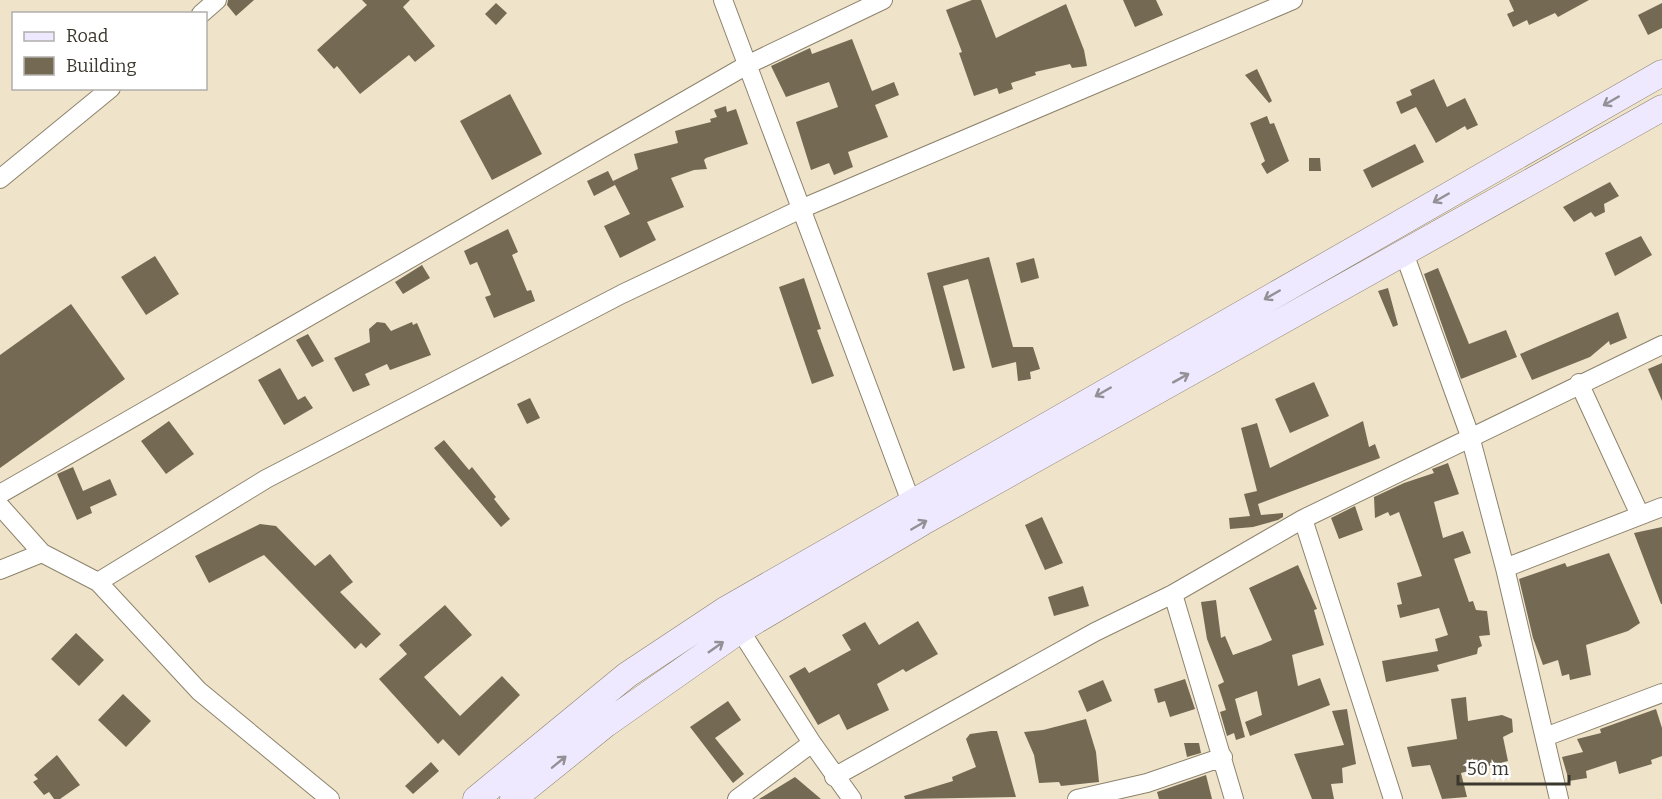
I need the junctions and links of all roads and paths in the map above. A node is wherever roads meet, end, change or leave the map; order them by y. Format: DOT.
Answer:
graph roads {
  1 [pos="217,0"];
  2 [pos="723,0"];
  3 [pos="883,0"];
  4 [pos="1293,0"];
  5 [pos="203,12"];
  6 [pos="747,65"];
  7 [pos="1662,73"];
  8 [pos="109,90"];
  9 [pos="1662,108"];
  10 [pos="0,179"];
  11 [pos="803,208"];
  12 [pos="1404,253"];
  13 [pos="1662,345"];
  14 [pos="1579,383"];
  15 [pos="1470,436"];
  16 [pos="0,494"];
  17 [pos="911,502"];
  18 [pos="0,506"];
  19 [pos="1662,507"];
  20 [pos="1640,515"];
  21 [pos="1303,519"];
  22 [pos="887,530"];
  23 [pos="42,553"];
  24 [pos="1505,568"];
  25 [pos="0,570"];
  26 [pos="98,582"];
  27 [pos="1173,594"];
  28 [pos="740,630"];
  29 [pos="1662,693"];
  30 [pos="1545,737"];
  31 [pos="812,743"];
  32 [pos="1223,757"];
  33 [pos="834,777"];
  34 [pos="330,799"];
  35 [pos="476,799"];
  36 [pos="513,799"];
  37 [pos="737,799"];
  38 [pos="852,799"];
  39 [pos="1077,799"];
  40 [pos="1234,799"];
  41 [pos="1393,799"];
  42 [pos="1559,799"];
  1 -- 5 [label="street"];
  2 -- 6 [label="street"];
  3 -- 6 [label="street"];
  4 -- 11 [label="street"];
  6 -- 11 [label="street"];
  6 -- 16 [label="street"];
  7 -- 17 [label="main road, one-way"];
  8 -- 10 [label="street"];
  9 -- 12 [label="main road"];
  11 -- 17 [label="street"];
  11 -- 26 [label="street"];
  12 -- 15 [label="street"];
  22 -- 12 [label="main road, one-way"];
  13 -- 14 [label="street"];
  14 -- 15 [label="street"];
  14 -- 20 [label="street"];
  15 -- 21 [label="street"];
  15 -- 24 [label="street"];
  17 -- 22 [label="main road"];
  18 -- 23 [label="street"];
  19 -- 20 [label="street"];
  20 -- 24 [label="street"];
  21 -- 27 [label="street"];
  21 -- 41 [label="street"];
  22 -- 28 [label="main road"];
  22 -- 35 [label="main road"];
  23 -- 25 [label="street"];
  23 -- 26 [label="street"];
  24 -- 30 [label="street"];
  26 -- 34 [label="street"];
  27 -- 32 [label="street"];
  27 -- 33 [label="street"];
  28 -- 31 [label="street"];
  36 -- 28 [label="main road, one-way"];
  29 -- 30 [label="street"];
  30 -- 42 [label="street"];
  31 -- 33 [label="street"];
  31 -- 37 [label="street"];
  32 -- 39 [label="street"];
  32 -- 40 [label="street"];
  33 -- 38 [label="street"];
}
